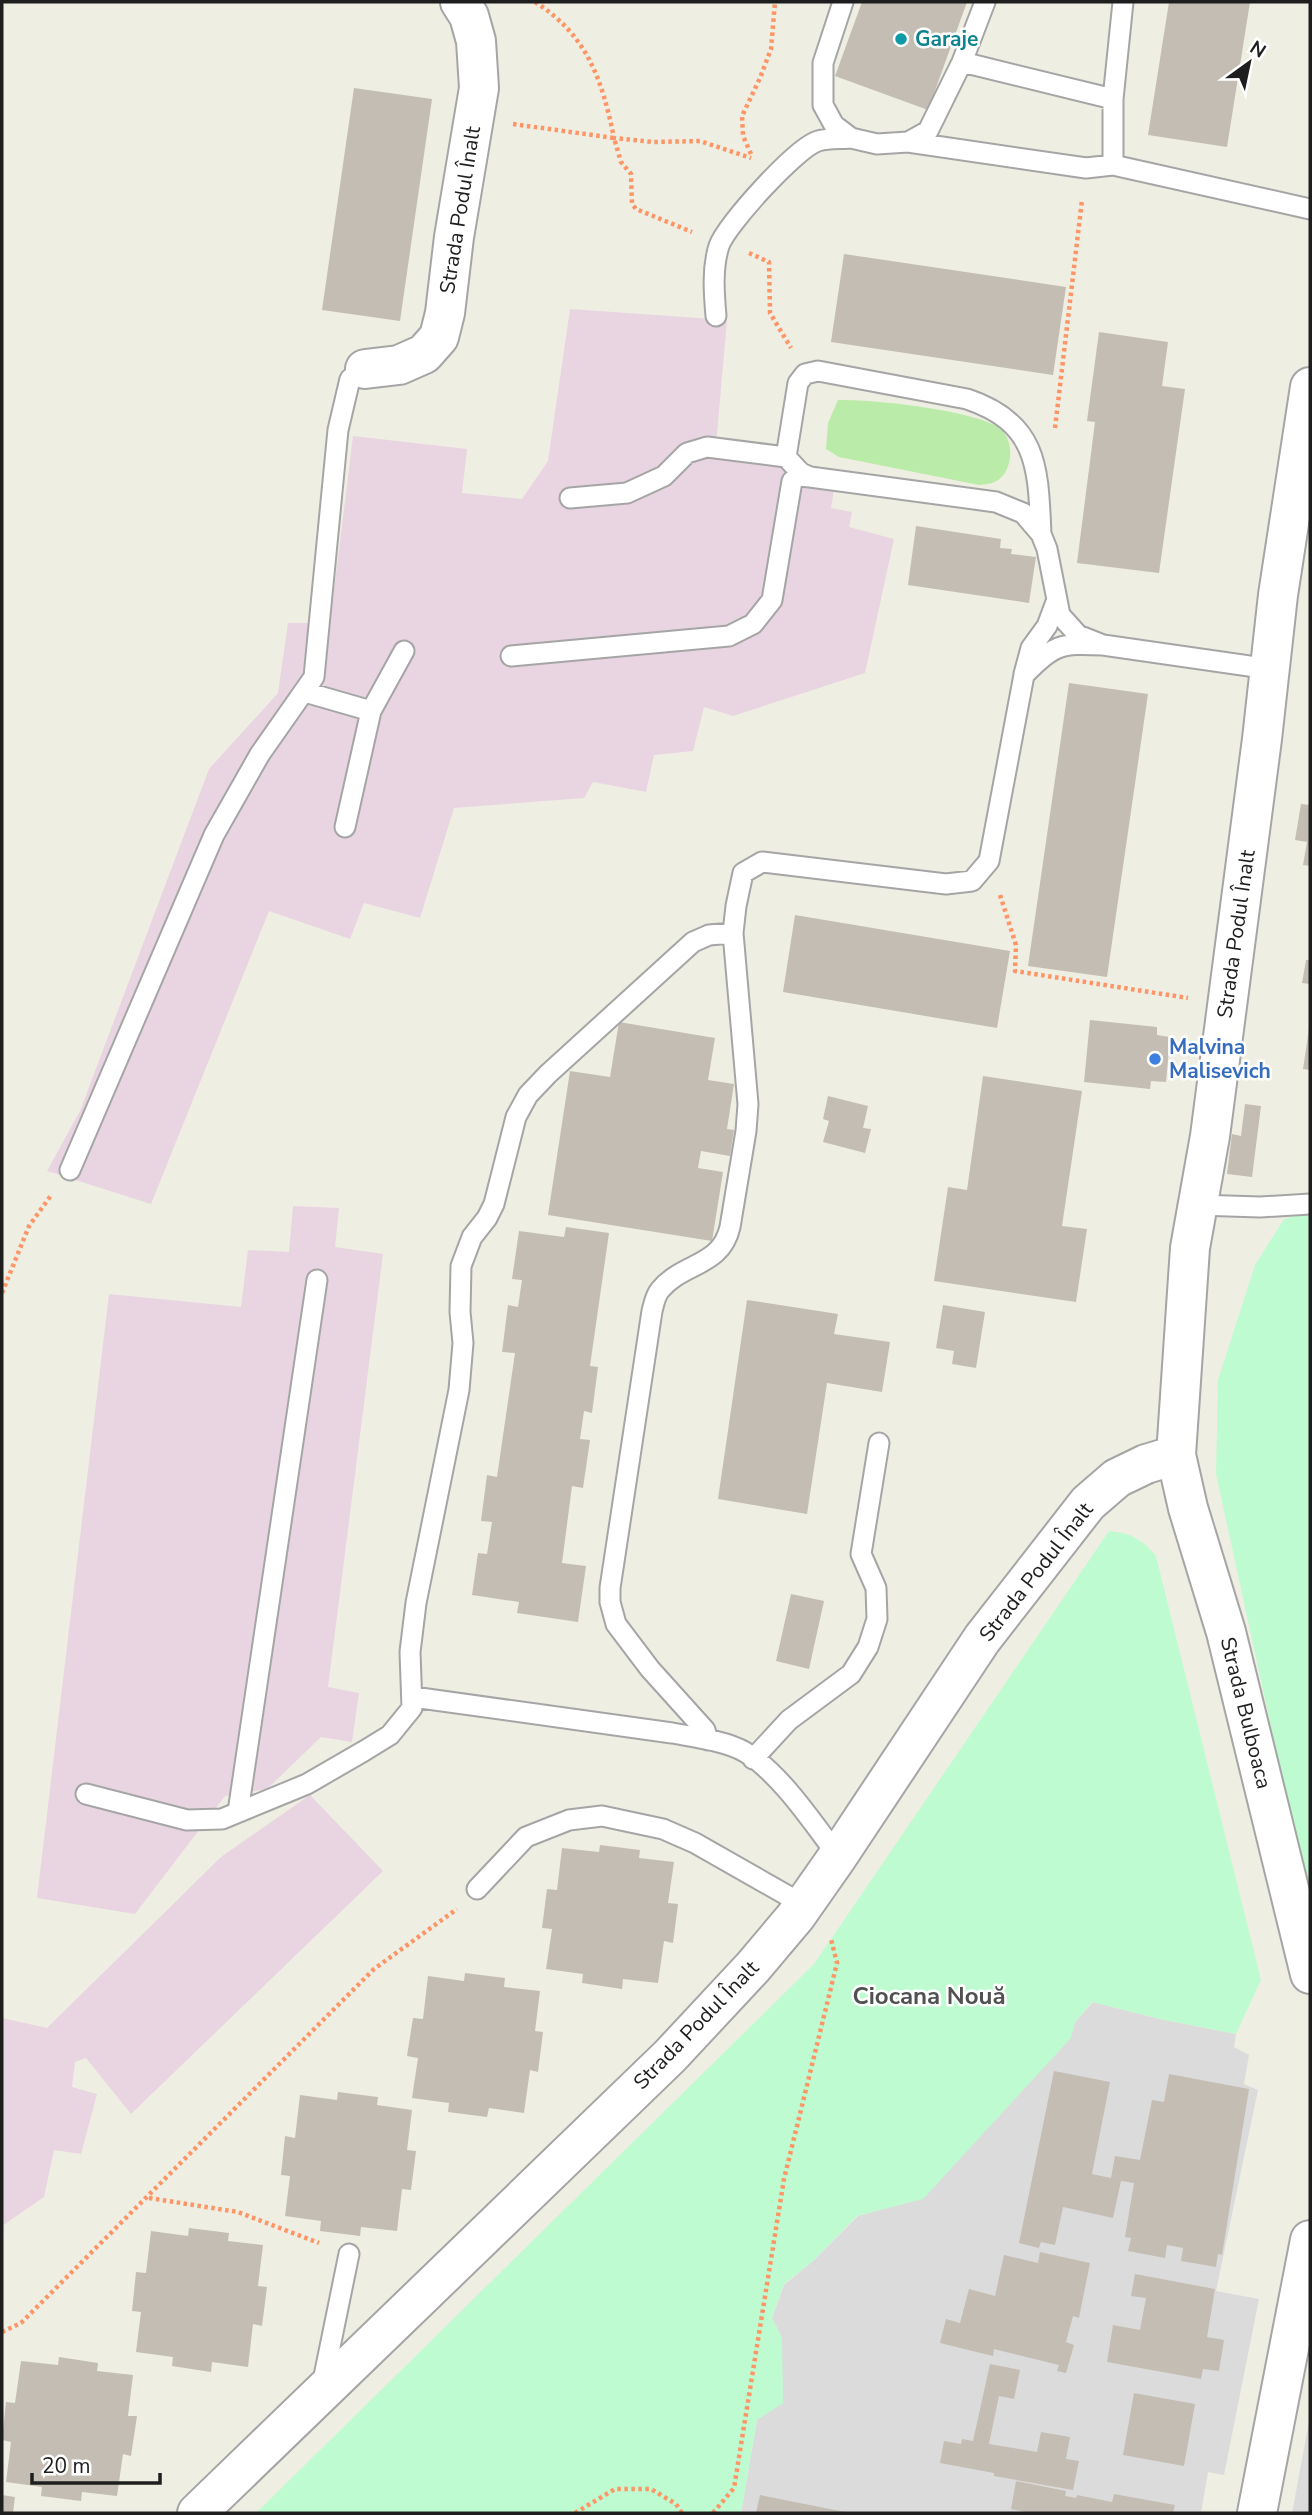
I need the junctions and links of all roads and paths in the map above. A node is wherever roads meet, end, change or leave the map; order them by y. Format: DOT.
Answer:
graph roads {
  1 [pos="460,2"];
  2 [pos="535,2"];
  3 [pos="775,2"];
  4 [pos="844,2"];
  5 [pos="985,2"];
  6 [pos="1123,2"];
  7 [pos="962,62"];
  8 [pos="1113,99"];
  9 [pos="520,125"];
  10 [pos="614,138"];
  11 [pos="851,138"];
  12 [pos="908,142"];
  13 [pos="1113,165"];
  14 [pos="1086,168"];
  15 [pos="1310,209"];
  16 [pos="694,233"];
  17 [pos="764,259"];
  18 [pos="716,316"];
  19 [pos="365,369"];
  20 [pos="818,371"];
  21 [pos="1310,387"];
  22 [pos="786,457"];
  23 [pos="1038,475"];
  24 [pos="810,477"];
  25 [pos="570,498"];
  26 [pos="1041,534"];
  27 [pos="1056,602"];
  28 [pos="1103,645"];
  29 [pos="404,651"];
  30 [pos="511,656"];
  31 [pos="1270,669"];
  32 [pos="1024,675"];
  33 [pos="305,692"];
  34 [pos="371,711"];
  35 [pos="345,827"];
  36 [pos="989,861"];
  37 [pos="733,933"];
  38 [pos="1227,1004"];
  39 [pos="70,1170"];
  40 [pos="1310,1204"];
  41 [pos="1197,1205"];
  42 [pos="317,1280"];
  43 [pos="2,1293"];
  44 [pos="879,1443"];
  45 [pos="1176,1455"];
  46 [pos="413,1698"];
  47 [pos="708,1740"];
  48 [pos="753,1759"];
  49 [pos="86,1794"];
  50 [pos="238,1812"];
  51 [pos="838,1856"];
  52 [pos="477,1889"];
  53 [pos="804,1905"];
  54 [pos="1310,1973"];
  55 [pos="148,2198"];
  56 [pos="1310,2240"];
  57 [pos="349,2254"];
  58 [pos="2,2332"];
  59 [pos="321,2393"];
  60 [pos="197,2513"];
  61 [pos="575,2513"];
  62 [pos="682,2513"];
  63 [pos="713,2513"];
  64 [pos="1257,2513"];
  1 -- 19 [label="street, Strada Podul Înalt"];
  2 -- 10 [label="path"];
  3 -- 10 [label="path"];
  4 -- 11 [label="lane"];
  5 -- 7 [label="lane"];
  6 -- 8 [label="lane"];
  7 -- 8 [label="lane"];
  7 -- 12 [label="lane"];
  8 -- 13 [label="lane"];
  9 -- 10 [label="path"];
  10 -- 16 [label="path"];
  11 -- 12 [label="lane"];
  11 -- 18 [label="lane"];
  12 -- 14 [label="lane"];
  13 -- 14 [label="lane"];
  13 -- 15 [label="lane"];
  14 -- 23 [label="path"];
  17 -- 20 [label="path"];
  19 -- 33 [label="lane"];
  20 -- 22 [label="lane"];
  20 -- 23 [label="lane"];
  21 -- 31 [label="street, Strada Podul Înalt"];
  22 -- 24 [label="lane"];
  22 -- 25 [label="lane"];
  23 -- 26 [label="lane"];
  24 -- 26 [label="lane"];
  24 -- 30 [label="lane"];
  26 -- 27 [label="lane"];
  27 -- 28 [label="lane"];
  27 -- 32 [label="lane"];
  28 -- 31 [label="lane"];
  28 -- 32 [label="lane"];
  29 -- 34 [label="lane"];
  31 -- 38 [label="street, Strada Podul Înalt"];
  32 -- 36 [label="lane"];
  33 -- 34 [label="lane"];
  33 -- 39 [label="lane"];
  34 -- 35 [label="lane"];
  36 -- 37 [label="lane"];
  36 -- 38 [label="path"];
  37 -- 46 [label="lane"];
  37 -- 47 [label="lane"];
  38 -- 41 [label="street, Strada Podul Înalt"];
  39 -- 43 [label="path"];
  40 -- 41 [label="lane"];
  41 -- 45 [label="street, Strada Podul Înalt"];
  42 -- 50 [label="lane"];
  44 -- 48 [label="lane"];
  45 -- 51 [label="street, Strada Podul Înalt"];
  45 -- 54 [label="street, Strada Bulboaca"];
  46 -- 47 [label="lane"];
  46 -- 50 [label="lane"];
  47 -- 48 [label="lane"];
  48 -- 51 [label="lane"];
  49 -- 50 [label="lane"];
  51 -- 53 [label="street, Strada Podul Înalt"];
  52 -- 53 [label="lane"];
  52 -- 55 [label="path"];
  53 -- 59 [label="street, Strada Podul Înalt"];
  53 -- 63 [label="path"];
  55 -- 57 [label="path"];
  55 -- 58 [label="path"];
  56 -- 64 [label="street"];
  57 -- 59 [label="lane"];
  59 -- 60 [label="street, Strada Podul Înalt"];
  61 -- 62 [label="path"];
}
